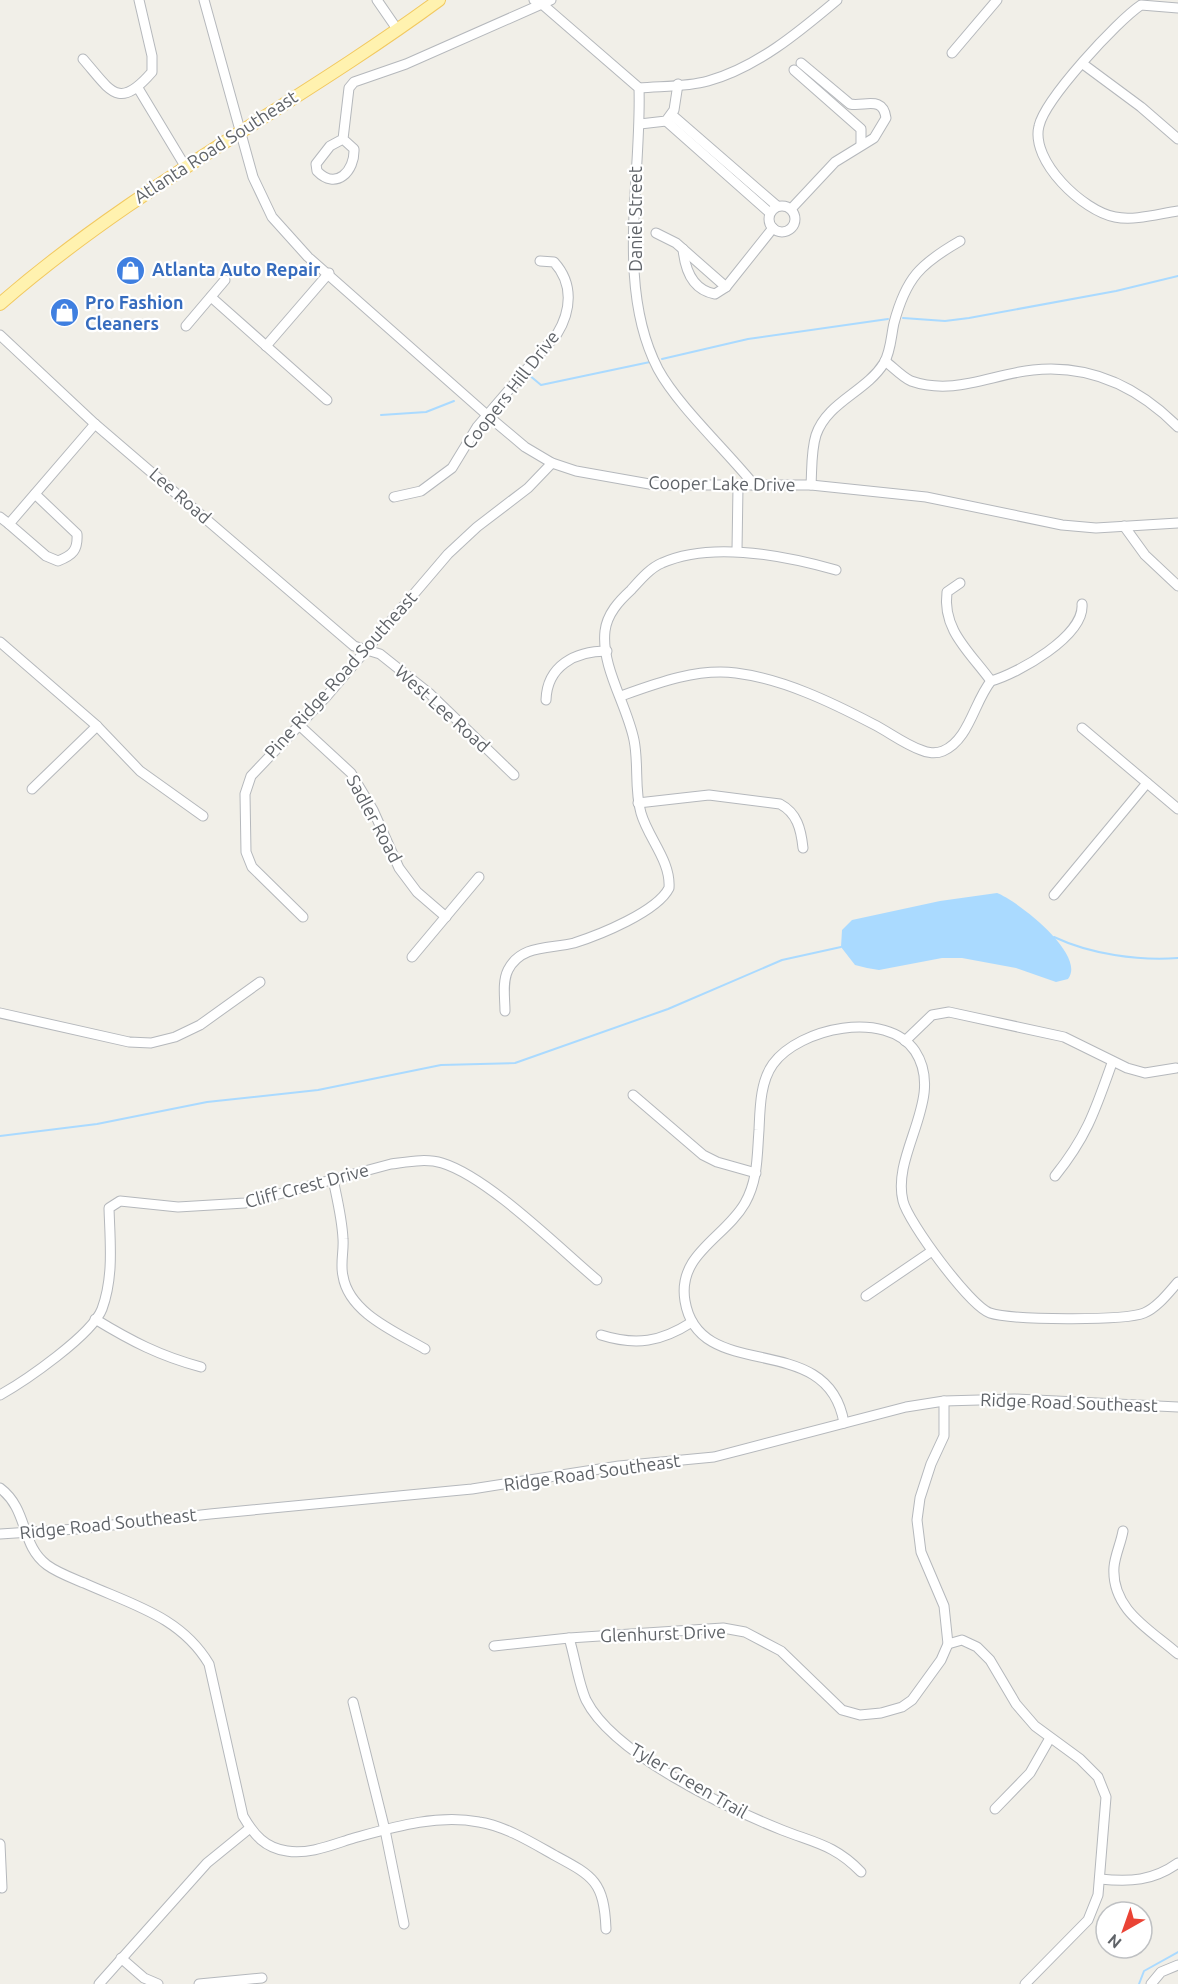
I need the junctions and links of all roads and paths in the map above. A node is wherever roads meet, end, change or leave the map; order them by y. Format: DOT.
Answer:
graph roads {
  1 [pos="139,0"];
  2 [pos="204,0"];
  3 [pos="377,0"];
  4 [pos="439,0"];
  5 [pos="837,0"];
  6 [pos="997,0"];
  7 [pos="542,1"];
  8 [pos="1140,3"];
  9 [pos="1178,8"];
  10 [pos="398,29"];
  11 [pos="952,53"];
  12 [pos="83,59"];
  13 [pos="1083,64"];
  14 [pos="678,84"];
  15 [pos="138,88"];
  16 [pos="639,88"];
  17 [pos="669,118"];
  18 [pos="640,124"];
  19 [pos="241,129"];
  20 [pos="343,139"];
  21 [pos="1039,139"];
  22 [pos="1178,139"];
  23 [pos="1028,140"];
  24 [pos="861,145"];
  25 [pos="185,166"];
  26 [pos="791,209"];
  27 [pos="773,210"];
  28 [pos="1178,211"];
  29 [pos="773,228"];
  30 [pos="656,233"];
  31 [pos="960,241"];
  32 [pos="683,249"];
  33 [pos="540,261"];
  34 [pos="329,273"];
  35 [pos="225,280"];
  36 [pos="726,287"];
  37 [pos="211,297"];
  38 [pos="0,304"];
  39 [pos="186,326"];
  40 [pos="0,335"];
  41 [pos="266,346"];
  42 [pos="885,362"];
  43 [pos="327,400"];
  44 [pos="487,415"];
  45 [pos="95,424"];
  46 [pos="1178,427"];
  47 [pos="552,464"];
  48 [pos="811,485"];
  49 [pos="755,486"];
  50 [pos="738,487"];
  51 [pos="35,494"];
  52 [pos="394,497"];
  53 [pos="0,517"];
  54 [pos="1178,523"];
  55 [pos="9,524"];
  56 [pos="1124,526"];
  57 [pos="737,550"];
  58 [pos="836,570"];
  59 [pos="960,583"];
  60 [pos="1178,586"];
  61 [pos="1082,604"];
  62 [pos="0,642"];
  63 [pos="366,649"];
  64 [pos="607,651"];
  65 [pos="991,681"];
  66 [pos="621,696"];
  67 [pos="546,700"];
  68 [pos="298,725"];
  69 [pos="97,726"];
  70 [pos="1082,728"];
  71 [pos="514,775"];
  72 [pos="1147,783"];
  73 [pos="32,789"];
  74 [pos="638,803"];
  75 [pos="1178,809"];
  76 [pos="203,816"];
  77 [pos="802,848"];
  78 [pos="479,877"];
  79 [pos="1054,896"];
  80 [pos="303,916"];
  81 [pos="446,917"];
  82 [pos="412,957"];
  83 [pos="260,982"];
  84 [pos="505,1011"];
  85 [pos="0,1013"];
  86 [pos="905,1041"];
  87 [pos="1112,1063"];
  88 [pos="1176,1068"];
  89 [pos="633,1095"];
  90 [pos="756,1173"];
  91 [pos="1055,1176"];
  92 [pos="333,1179"];
  93 [pos="932,1251"];
  94 [pos="597,1280"];
  95 [pos="1178,1282"];
  96 [pos="866,1296"];
  97 [pos="95,1319"];
  98 [pos="692,1322"];
  99 [pos="602,1335"];
  100 [pos="425,1349"];
  101 [pos="201,1367"];
  102 [pos="0,1395"];
  103 [pos="944,1401"];
  104 [pos="1178,1407"];
  105 [pos="844,1423"];
  106 [pos="0,1488"];
  107 [pos="1124,1531"];
  108 [pos="27,1533"];
  109 [pos="0,1534"];
  110 [pos="569,1638"];
  111 [pos="948,1644"];
  112 [pos="494,1646"];
  113 [pos="1178,1654"];
  114 [pos="353,1702"];
  115 [pos="1050,1738"];
  116 [pos="995,1809"];
  117 [pos="250,1828"];
  118 [pos="385,1830"];
  119 [pos="0,1844"];
  120 [pos="1178,1863"];
  121 [pos="861,1872"];
  122 [pos="1100,1879"];
  123 [pos="2,1888"];
  124 [pos="404,1924"];
  125 [pos="606,1929"];
  126 [pos="121,1958"];
  127 [pos="1178,1965"];
  128 [pos="262,1978"];
  129 [pos="99,1984"];
  130 [pos="158,1984"];
  131 [pos="199,1984"];
  132 [pos="1025,1984"];
  133 [pos="1151,1984"];
  1 -- 15 [label="street"];
  2 -- 19 [label="street, Cooper Lake Drive"];
  3 -- 10 [label="street"];
  4 -- 10 [label="main road, Atlanta Road Southeast"];
  5 -- 14 [label="street"];
  6 -- 11 [label="street"];
  7 -- 16 [label="street"];
  7 -- 20 [label="street"];
  8 -- 9 [label="street"];
  8 -- 13 [label="street"];
  10 -- 19 [label="main road, Atlanta Road Southeast"];
  12 -- 15 [label="street"];
  13 -- 21 [label="street"];
  13 -- 22 [label="street"];
  14 -- 16 [label="street"];
  14 -- 17 [label="street"];
  15 -- 25 [label="street"];
  16 -- 18 [label="street, Daniel Street"];
  17 -- 18 [label="street"];
  17 -- 27 [label="street"];
  18 -- 49 [label="street, Daniel Street"];
  19 -- 25 [label="main road, Atlanta Road Southeast"];
  19 -- 34 [label="street, Cooper Lake Drive"];
  20 -- 20 [label="street"];
  21 -- 23 [label="street"];
  21 -- 28 [label="street"];
  24 -- 24 [label="street"];
  24 -- 26 [label="street"];
  25 -- 38 [label="main road, Atlanta Road Southeast"];
  26 -- 27 [label="street"];
  26 -- 29 [label="street"];
  27 -- 29 [label="street"];
  29 -- 36 [label="street"];
  30 -- 32 [label="street"];
  31 -- 42 [label="street"];
  32 -- 36 [label="street"];
  32 -- 36 [label="street"];
  33 -- 44 [label="street, Coopers Hill Drive"];
  34 -- 41 [label="street"];
  34 -- 44 [label="street, Cooper Lake Drive"];
  35 -- 37 [label="street"];
  37 -- 39 [label="street"];
  37 -- 41 [label="street"];
  40 -- 45 [label="street, Lee Road"];
  41 -- 43 [label="street"];
  42 -- 46 [label="street"];
  42 -- 48 [label="street"];
  44 -- 47 [label="street, Cooper Lake Drive"];
  44 -- 52 [label="street, Coopers Hill Drive"];
  45 -- 51 [label="street"];
  45 -- 63 [label="street, Lee Road"];
  47 -- 50 [label="street, Cooper Lake Drive"];
  47 -- 63 [label="street, Pine Ridge Road Southeast"];
  48 -- 49 [label="street, Cooper Lake Drive"];
  48 -- 56 [label="street, Cooper Lake Drive"];
  49 -- 50 [label="street, Cooper Lake Drive"];
  50 -- 57 [label="street"];
  51 -- 55 [label="street"];
  51 -- 55 [label="street"];
  53 -- 55 [label="street"];
  54 -- 56 [label="street, Cooper Lake Drive"];
  56 -- 60 [label="street"];
  57 -- 58 [label="street"];
  57 -- 64 [label="street"];
  59 -- 65 [label="street"];
  61 -- 65 [label="street"];
  62 -- 69 [label="street"];
  63 -- 68 [label="street, Pine Ridge Road Southeast"];
  63 -- 71 [label="street, West Lee Road"];
  64 -- 66 [label="street"];
  64 -- 67 [label="street"];
  65 -- 66 [label="street"];
  66 -- 74 [label="street"];
  68 -- 80 [label="street, Pine Ridge Road Southeast"];
  68 -- 81 [label="street, Sadler Road"];
  69 -- 73 [label="street"];
  69 -- 76 [label="street"];
  70 -- 72 [label="street"];
  72 -- 75 [label="street"];
  72 -- 79 [label="street"];
  74 -- 77 [label="street"];
  74 -- 84 [label="street"];
  78 -- 81 [label="street"];
  81 -- 82 [label="street"];
  83 -- 85 [label="street"];
  86 -- 87 [label="street"];
  86 -- 90 [label="street"];
  86 -- 93 [label="street"];
  87 -- 88 [label="street"];
  87 -- 91 [label="street"];
  89 -- 90 [label="street"];
  90 -- 98 [label="street"];
  92 -- 94 [label="street, Cliff Crest Drive"];
  92 -- 97 [label="street, Cliff Crest Drive"];
  92 -- 100 [label="street"];
  93 -- 95 [label="street"];
  93 -- 96 [label="street"];
  97 -- 101 [label="street"];
  97 -- 102 [label="street, Cliff Crest Drive"];
  98 -- 99 [label="street"];
  98 -- 105 [label="street"];
  103 -- 104 [label="street, Ridge Road Southeast"];
  103 -- 105 [label="street, Ridge Road Southeast"];
  103 -- 111 [label="street"];
  105 -- 108 [label="street, Ridge Road Southeast"];
  106 -- 108 [label="street"];
  107 -- 113 [label="street"];
  108 -- 109 [label="street, Ridge Road Southeast"];
  108 -- 117 [label="street"];
  110 -- 111 [label="street, Glenhurst Drive"];
  110 -- 112 [label="street, Glenhurst Drive"];
  110 -- 121 [label="street, Tyler Green Trail"];
  111 -- 115 [label="street"];
  114 -- 118 [label="street"];
  115 -- 116 [label="street"];
  115 -- 122 [label="street"];
  117 -- 118 [label="street"];
  117 -- 126 [label="street"];
  118 -- 124 [label="street"];
  118 -- 125 [label="street"];
  119 -- 123 [label="street"];
  120 -- 122 [label="street"];
  122 -- 132 [label="street"];
  126 -- 129 [label="street"];
  126 -- 130 [label="street"];
  127 -- 133 [label="street"];
  128 -- 131 [label="street"];
}
